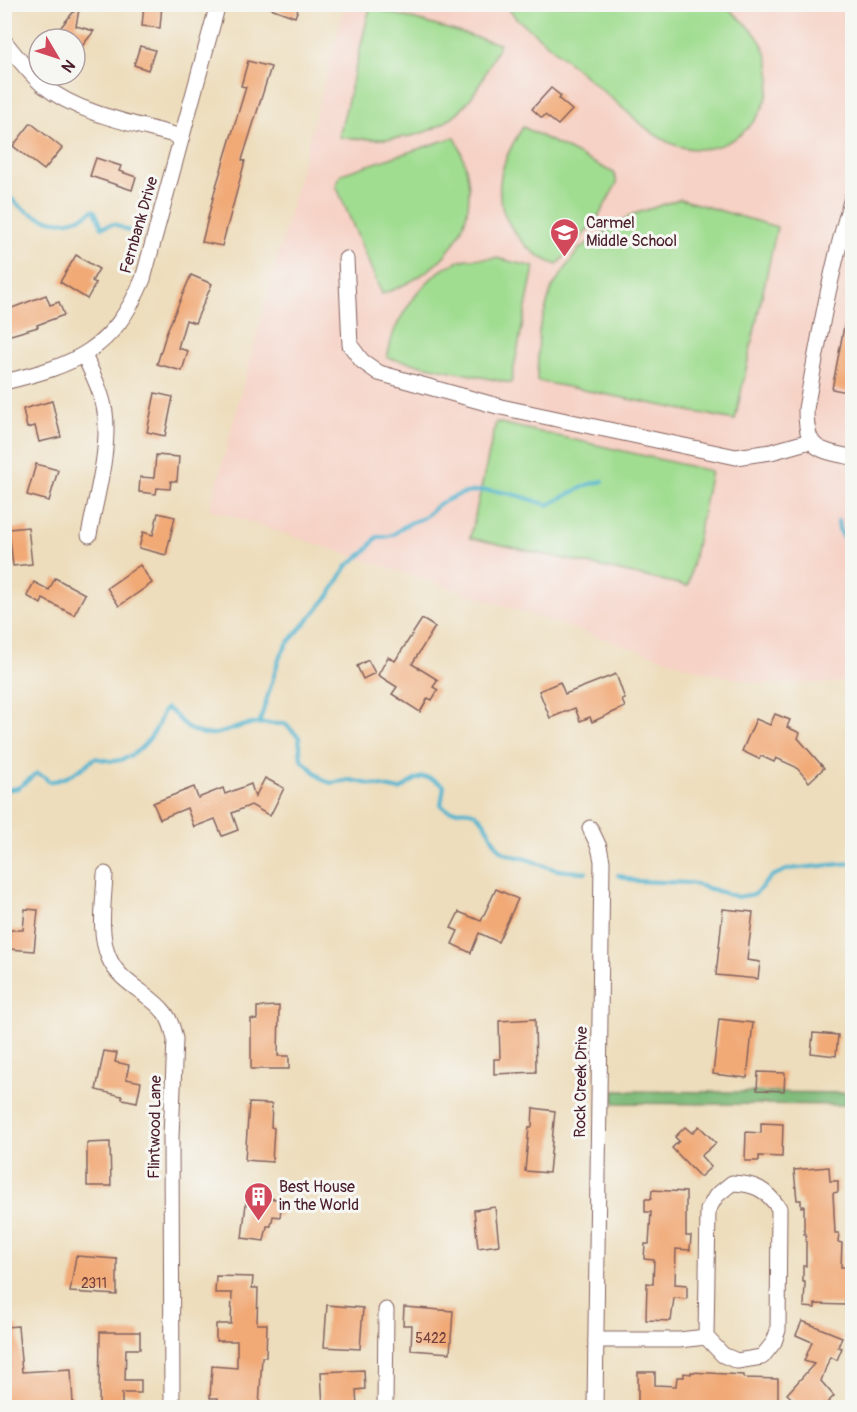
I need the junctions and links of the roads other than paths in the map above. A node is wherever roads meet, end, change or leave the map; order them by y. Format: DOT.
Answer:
graph roads {
  1 [pos="218,4"];
  2 [pos="4,41"];
  3 [pos="181,137"];
  4 [pos="852,198"];
  5 [pos="346,259"];
  6 [pos="84,355"];
  7 [pos="4,382"];
  8 [pos="810,441"];
  9 [pos="852,457"];
  10 [pos="88,535"];
  11 [pos="590,828"];
  12 [pos="105,874"];
  13 [pos="386,1310"];
  14 [pos="706,1337"];
  15 [pos="596,1340"];
  16 [pos="172,1407"];
  17 [pos="385,1407"];
  18 [pos="595,1407"];
  1 -- 3 [label="street, Fernbank Drive"];
  2 -- 3 [label="street"];
  3 -- 6 [label="street, Fernbank Drive"];
  4 -- 8 [label="street"];
  5 -- 8 [label="street"];
  6 -- 7 [label="street, Fernbank Drive"];
  6 -- 10 [label="street"];
  8 -- 9 [label="street"];
  11 -- 15 [label="street, Rock Creek Drive"];
  12 -- 16 [label="street, Flintwood Lane"];
  13 -- 17 [label="street"];
  14 -- 14 [label="street"];
  14 -- 15 [label="street"];
  15 -- 18 [label="street, Rock Creek Drive"];
}
